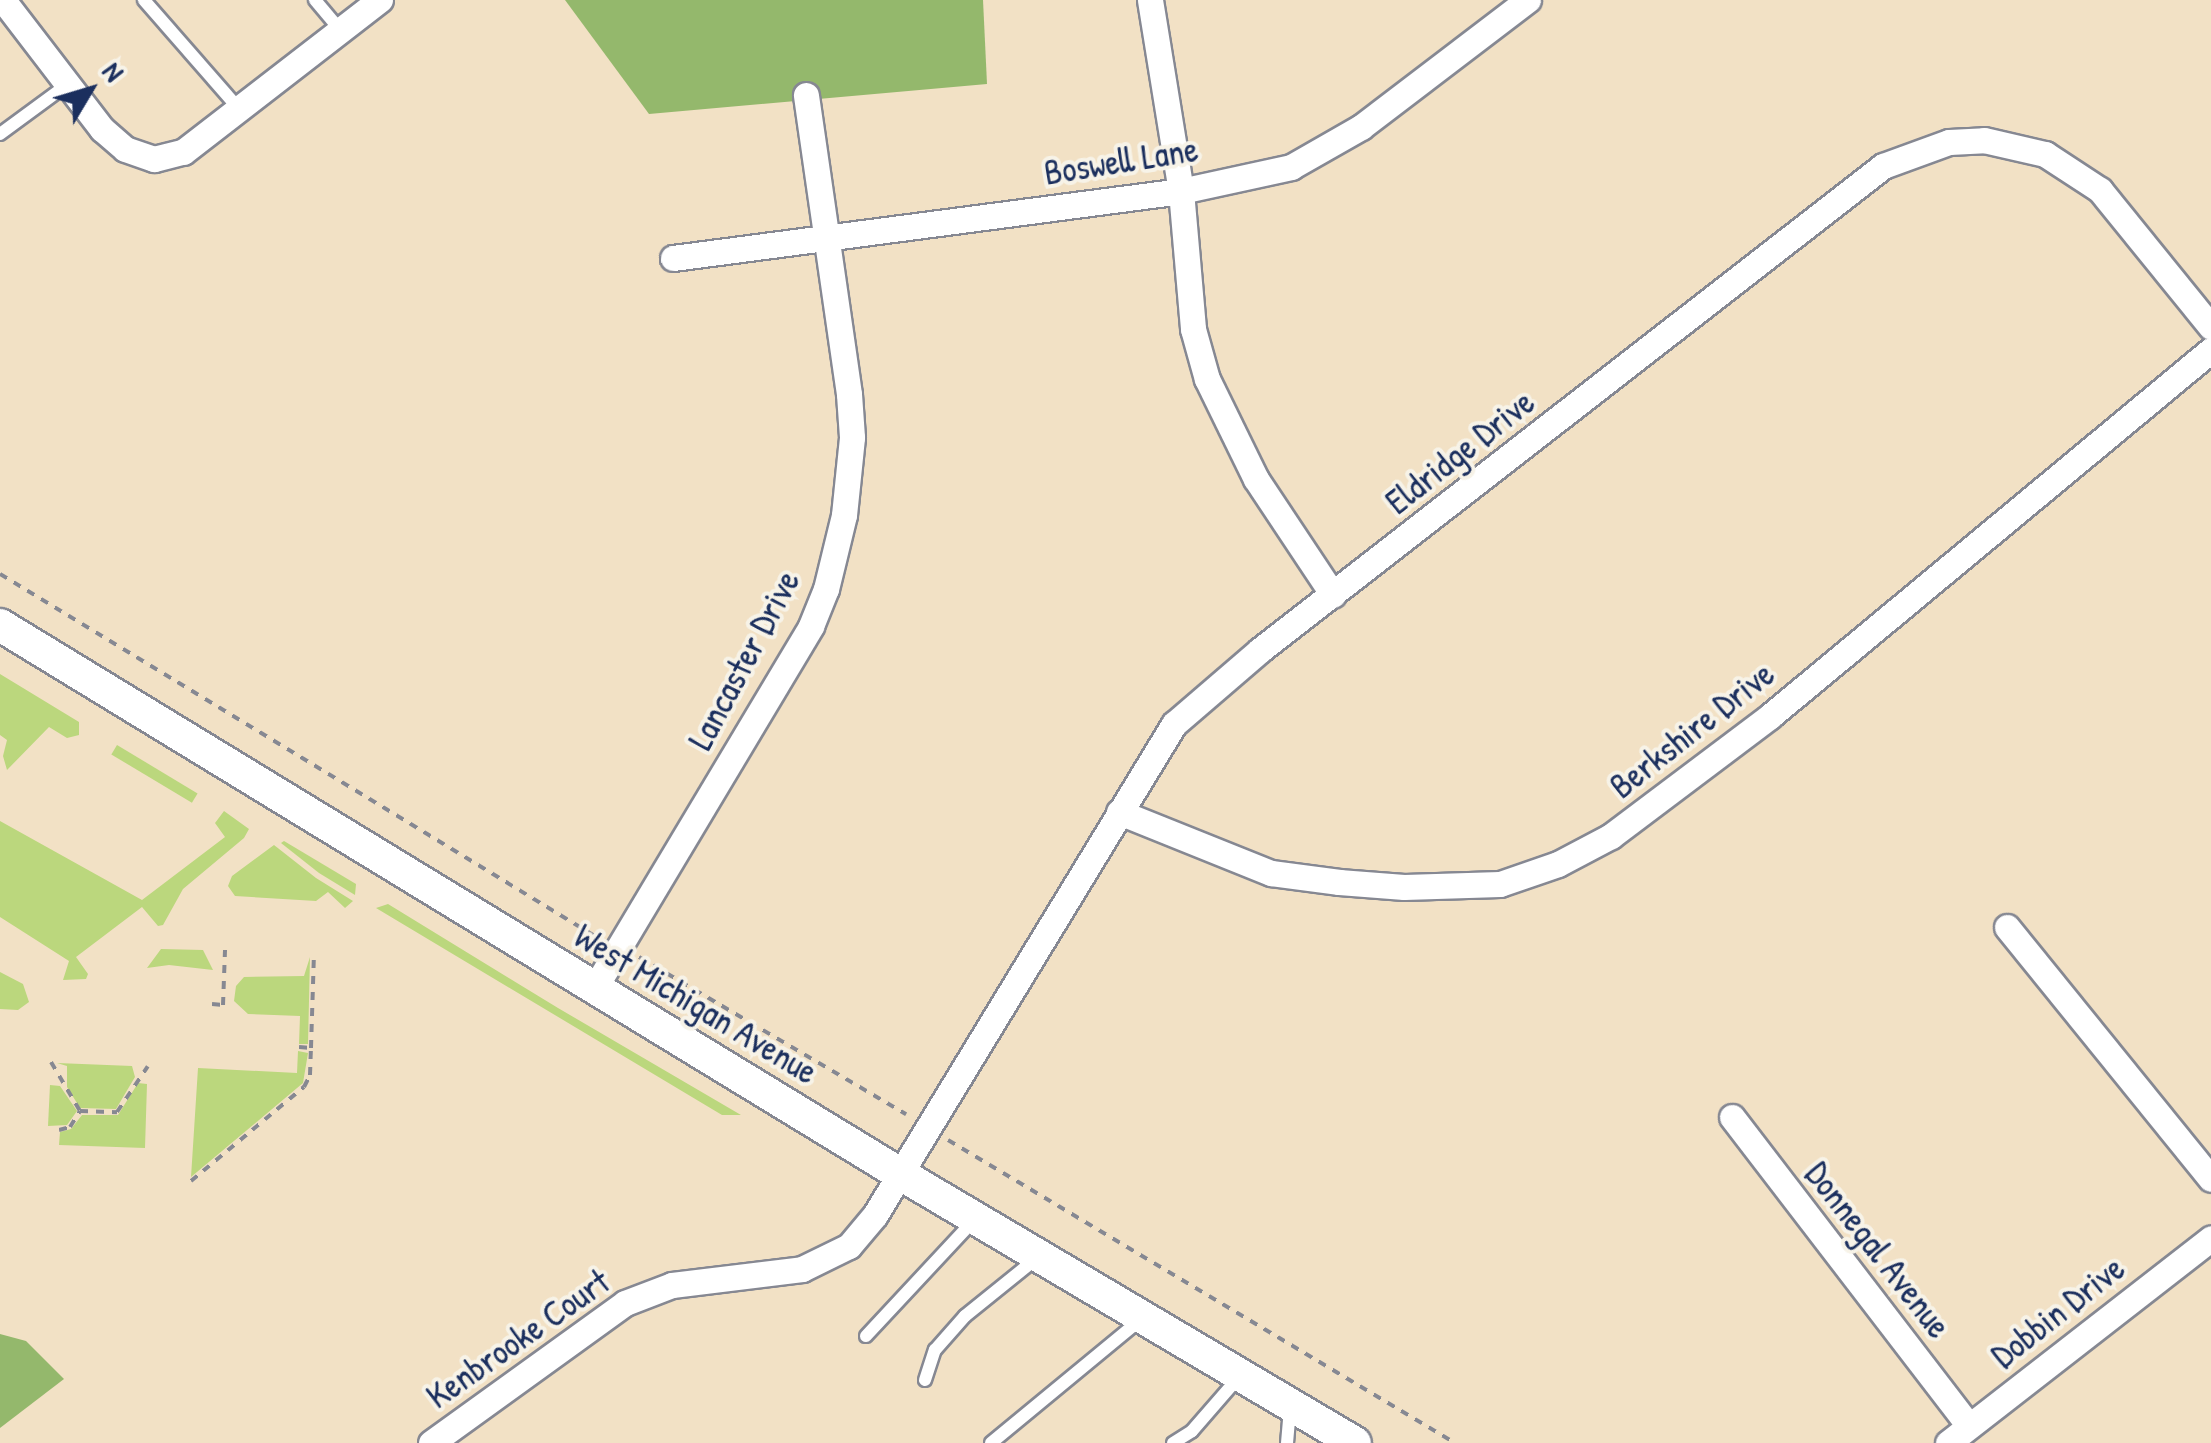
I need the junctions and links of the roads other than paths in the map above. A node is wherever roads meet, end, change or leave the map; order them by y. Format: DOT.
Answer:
graph roads {
  1 [pos="3,0"];
  2 [pos="144,0"];
  3 [pos="315,0"];
  4 [pos="380,0"];
  5 [pos="1150,0"];
  6 [pos="1528,0"];
  7 [pos="340,30"];
  8 [pos="68,84"];
  9 [pos="806,95"];
  10 [pos="239,109"];
  11 [pos="0,134"];
  12 [pos="1180,190"];
  13 [pos="826,238"];
  14 [pos="674,258"];
  15 [pos="2211,327"];
  16 [pos="2211,350"];
  17 [pos="1333,595"];
  18 [pos="0,626"];
  19 [pos="1119,812"];
  20 [pos="2007,927"];
  21 [pos="594,989"];
  22 [pos="1732,1117"];
  23 [pos="897,1172"];
  24 [pos="2211,1179"];
  25 [pos="975,1218"];
  26 [pos="2211,1238"];
  27 [pos="1039,1256"];
  28 [pos="1142,1318"];
  29 [pos="866,1336"];
  30 [pos="1240,1375"];
  31 [pos="925,1380"];
  32 [pos="1290,1405"];
  33 [pos="1968,1425"];
  34 [pos="1190,1437"];
  35 [pos="432,1443"];
  36 [pos="992,1443"];
  37 [pos="1172,1443"];
  38 [pos="1287,1443"];
  39 [pos="1355,1443"];
  40 [pos="1948,1443"];
  1 -- 8 [label="street"];
  2 -- 10 [label="lane"];
  3 -- 7 [label="lane"];
  4 -- 7 [label="street"];
  5 -- 12 [label="street"];
  6 -- 12 [label="street, Boswell Lane"];
  7 -- 10 [label="street"];
  8 -- 10 [label="street"];
  8 -- 11 [label="lane"];
  9 -- 13 [label="street, Lancaster Drive"];
  12 -- 13 [label="street, Boswell Lane"];
  12 -- 17 [label="street"];
  13 -- 14 [label="street, Boswell Lane"];
  13 -- 21 [label="street, Lancaster Drive"];
  15 -- 17 [label="street, Eldridge Drive"];
  16 -- 19 [label="street, Berkshire Drive"];
  17 -- 19 [label="street, Eldridge Drive"];
  18 -- 21 [label="street, West Michigan Avenue"];
  19 -- 23 [label="street, Eldridge Drive"];
  20 -- 24 [label="street"];
  21 -- 23 [label="street, West Michigan Avenue"];
  22 -- 33 [label="street, Donnegal Avenue"];
  23 -- 25 [label="street, West Michigan Avenue"];
  23 -- 35 [label="street, Kenbrooke Court"];
  25 -- 27 [label="street, West Michigan Avenue"];
  25 -- 29 [label="lane"];
  26 -- 33 [label="street, Dobbin Drive"];
  27 -- 28 [label="street, West Michigan Avenue"];
  27 -- 31 [label="lane"];
  28 -- 30 [label="street, West Michigan Avenue"];
  28 -- 36 [label="lane"];
  30 -- 32 [label="street, West Michigan Avenue"];
  30 -- 34 [label="lane"];
  32 -- 38 [label="lane"];
  32 -- 39 [label="street, West Michigan Avenue"];
  33 -- 40 [label="street, Dobbin Drive"];
  34 -- 37 [label="lane"];
}
